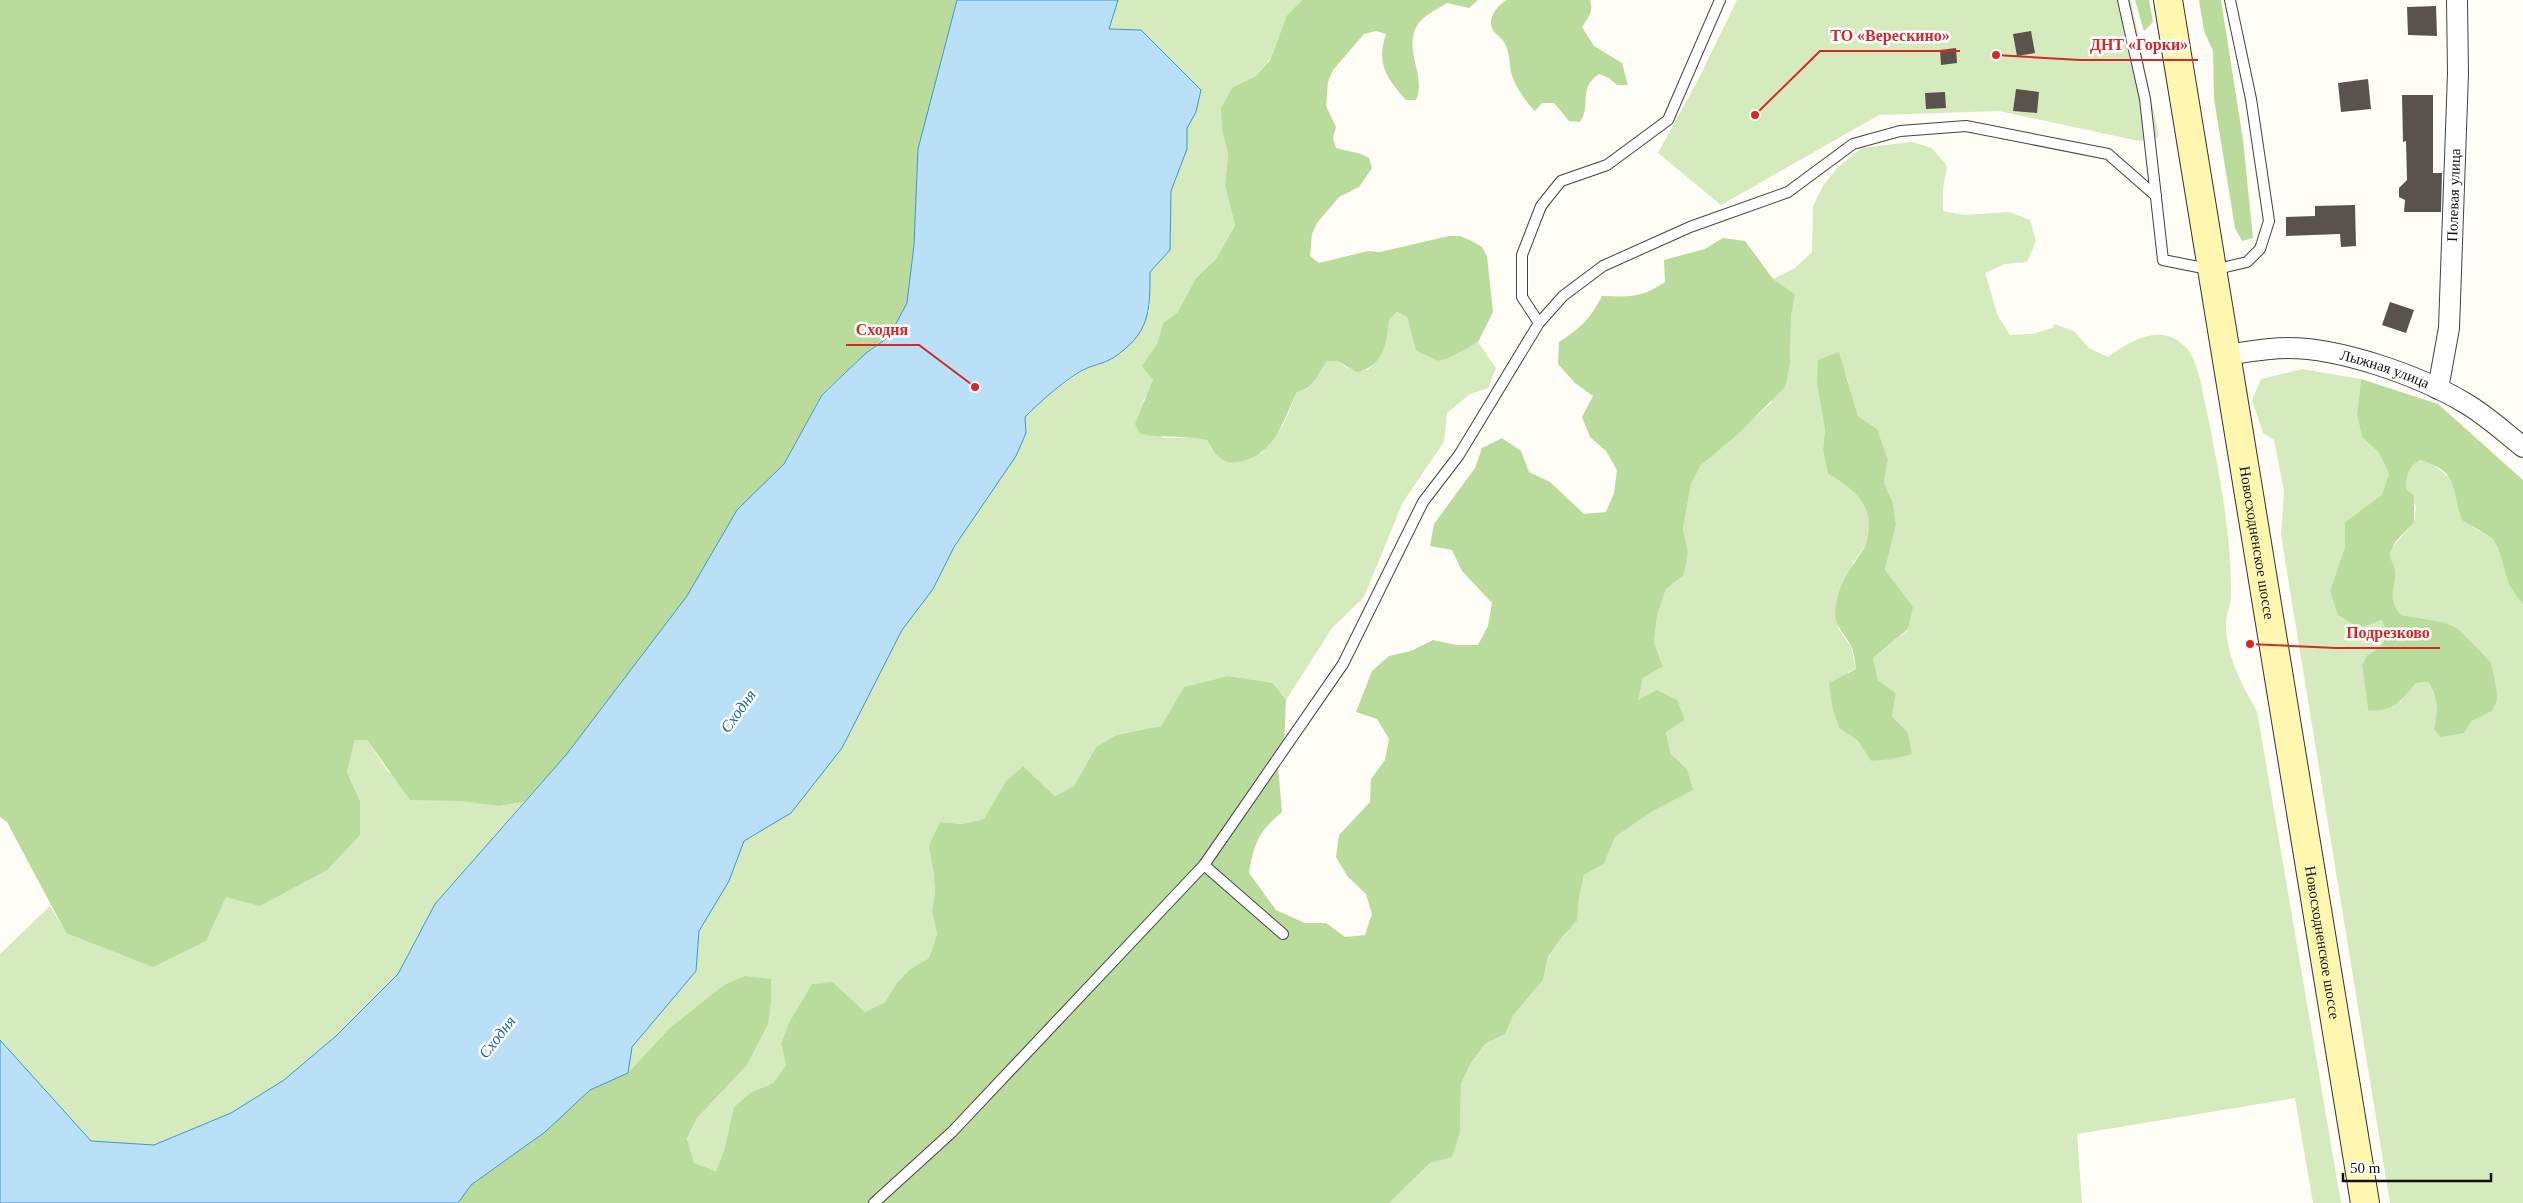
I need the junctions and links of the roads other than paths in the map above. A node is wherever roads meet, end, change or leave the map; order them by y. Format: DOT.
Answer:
graph roads {
  1 [pos="1720,0"];
  2 [pos="2124,0"];
  3 [pos="2168,0"];
  4 [pos="2230,0"];
  5 [pos="2457,0"];
  6 [pos="2156,196"];
  7 [pos="2213,270"];
  8 [pos="1539,323"];
  9 [pos="2227,354"];
  10 [pos="2438,389"];
  11 [pos="2523,447"];
  12 [pos="1204,865"];
  13 [pos="1283,934"];
  14 [pos="874,1203"];
  15 [pos="2366,1203"];
  1 -- 8 [label="lane"];
  2 -- 6 [label="lane"];
  3 -- 7 [label="main road, Новосходненское шоссе"];
  4 -- 7 [label="lane"];
  5 -- 10 [label="street, Полевая улица"];
  6 -- 7 [label="lane"];
  6 -- 8 [label="lane"];
  7 -- 9 [label="main road, Новосходненское шоссе"];
  8 -- 12 [label="lane"];
  9 -- 10 [label="street, Лыжная улица"];
  9 -- 15 [label="main road, Новосходненское шоссе"];
  10 -- 11 [label="street, Лыжная улица"];
  12 -- 13 [label="lane"];
  12 -- 14 [label="lane"];
}
